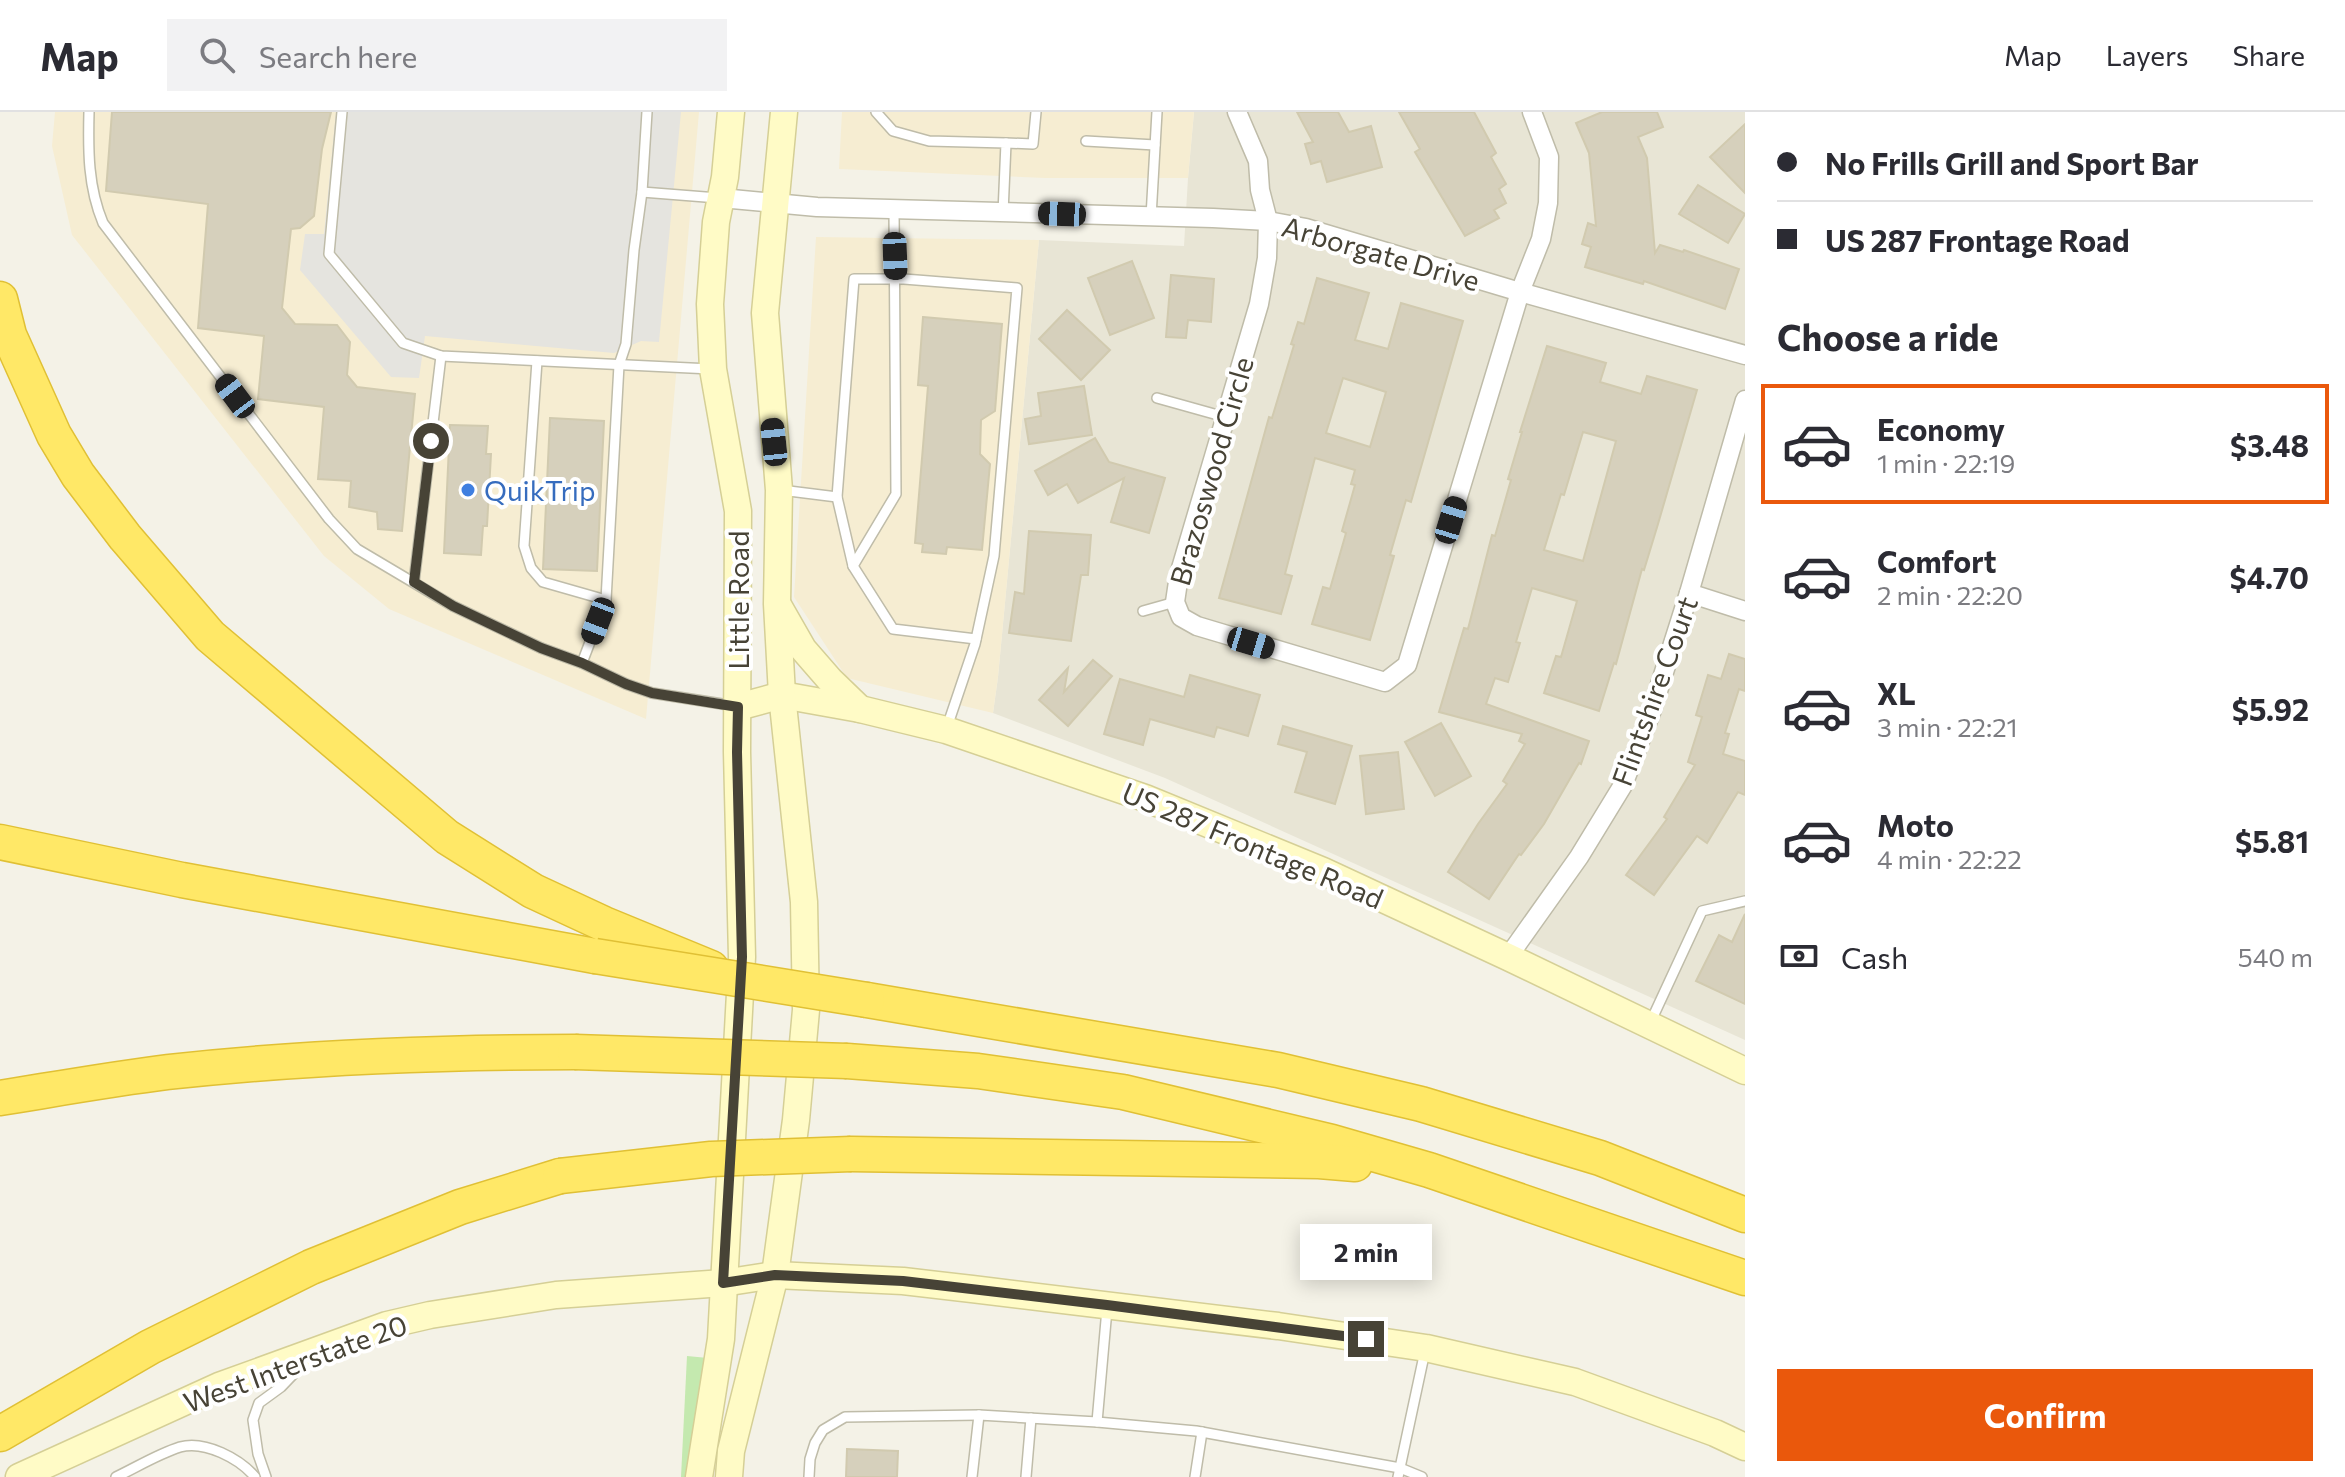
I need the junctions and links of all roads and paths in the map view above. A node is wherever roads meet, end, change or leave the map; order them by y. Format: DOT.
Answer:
graph roads {
  1 [pos="89,112"];
  2 [pos="342,112"];
  3 [pos="647,112"];
  4 [pos="731,112"];
  5 [pos="784,112"];
  6 [pos="876,112"];
  7 [pos="1036,112"];
  8 [pos="1157,112"];
  9 [pos="1237,112"];
  10 [pos="1532,112"];
  11 [pos="1086,141"];
  12 [pos="1006,143"];
  13 [pos="1155,145"];
  14 [pos="642,192"];
  15 [pos="721,198"];
  16 [pos="774,203"];
  17 [pos="894,209"];
  18 [pos="1003,213"];
  19 [pos="1151,217"];
  20 [pos="1268,221"];
  21 [pos="896,279"];
  22 [pos="1520,292"];
  23 [pos="0,299"];
  24 [pos="1745,355"];
  25 [pos="441,356"];
  26 [pos="537,361"];
  27 [pos="619,365"];
  28 [pos="713,369"];
  29 [pos="1157,398"];
  30 [pos="1745,400"];
  31 [pos="1225,417"];
  32 [pos="779,490"];
  33 [pos="837,497"];
  34 [pos="853,566"];
  35 [pos="414,582"];
  36 [pos="1689,593"];
  37 [pos="606,600"];
  38 [pos="1175,602"];
  39 [pos="777,604"];
  40 [pos="1143,611"];
  41 [pos="1745,611"];
  42 [pos="976,639"];
  43 [pos="582,663"];
  44 [pos="782,695"];
  45 [pos="738,707"];
  46 [pos="860,709"];
  47 [pos="946,730"];
  48 [pos="0,842"];
  49 [pos="1745,901"];
  50 [pos="600,940"];
  51 [pos="1508,957"];
  52 [pos="1649,1024"];
  53 [pos="1745,1071"];
  54 [pos="0,1098"];
  55 [pos="1429,1170"];
  56 [pos="1745,1215"];
  57 [pos="775,1275"];
  58 [pos="1745,1278"];
  59 [pos="723,1283"];
  60 [pos="1107,1305"];
  61 [pos="1426,1348"];
  62 [pos="318,1349"];
  63 [pos="979,1415"];
  64 [pos="1031,1418"];
  65 [pos="1097,1422"];
  66 [pos="1202,1432"];
  67 [pos="0,1434"];
  68 [pos="1745,1447"];
  69 [pos="1399,1472"];
  70 [pos="19,1477"];
  71 [pos="116,1477"];
  72 [pos="255,1477"];
  73 [pos="266,1477"];
  74 [pos="699,1477"];
  75 [pos="729,1477"];
  76 [pos="809,1477"];
  77 [pos="972,1477"];
  78 [pos="1026,1477"];
  79 [pos="1195,1477"];
  80 [pos="1422,1477"];
  1 -- 35 [label="lane"];
  2 -- 25 [label="lane"];
  3 -- 14 [label="lane"];
  4 -- 15 [label="main road, Little Road"];
  5 -- 16 [label="main road, Little Road"];
  6 -- 12 [label="lane"];
  7 -- 12 [label="lane"];
  8 -- 13 [label="lane"];
  9 -- 20 [label="street, Brazoswood Circle"];
  10 -- 22 [label="street"];
  11 -- 13 [label="lane"];
  12 -- 18 [label="lane"];
  13 -- 19 [label="lane"];
  14 -- 15 [label="lane"];
  14 -- 27 [label="lane"];
  15 -- 16 [label="street, Arborgate Drive"];
  15 -- 28 [label="main road, Little Road"];
  16 -- 17 [label="street, Arborgate Drive"];
  16 -- 32 [label="main road, Little Road"];
  17 -- 18 [label="street, Arborgate Drive"];
  17 -- 21 [label="lane"];
  18 -- 19 [label="street, Arborgate Drive"];
  19 -- 20 [label="street, Arborgate Drive"];
  20 -- 22 [label="street, Arborgate Drive"];
  20 -- 31 [label="street, Brazoswood Circle"];
  21 -- 33 [label="lane"];
  21 -- 34 [label="lane"];
  21 -- 42 [label="lane"];
  22 -- 24 [label="street, Arborgate Drive"];
  22 -- 38 [label="street, Brazoswood Circle"];
  23 -- 50 [label="highway"];
  25 -- 26 [label="lane"];
  25 -- 35 [label="lane"];
  26 -- 27 [label="lane"];
  26 -- 37 [label="lane"];
  27 -- 28 [label="lane"];
  27 -- 37 [label="lane"];
  28 -- 45 [label="main road, Little Road"];
  29 -- 31 [label="lane"];
  30 -- 36 [label="street, Flintshire Court"];
  31 -- 38 [label="street, Brazoswood Circle"];
  32 -- 33 [label="lane"];
  32 -- 39 [label="main road, Little Road"];
  33 -- 34 [label="lane"];
  34 -- 42 [label="lane"];
  35 -- 43 [label="lane"];
  36 -- 41 [label="street"];
  36 -- 51 [label="street, Flintshire Court"];
  37 -- 43 [label="lane"];
  38 -- 40 [label="lane"];
  39 -- 44 [label="main road, Little Road"];
  39 -- 46 [label="main road"];
  42 -- 47 [label="lane"];
  43 -- 45 [label="lane"];
  44 -- 45 [label="main road, US 287 Frontage Road"];
  44 -- 46 [label="main road, US 287 Frontage Road"];
  44 -- 57 [label="main road, Little Road"];
  45 -- 59 [label="main road, Little Road"];
  46 -- 47 [label="main road, US 287 Frontage Road"];
  47 -- 51 [label="main road, US 287 Frontage Road"];
  48 -- 50 [label="highway"];
  49 -- 52 [label="lane"];
  50 -- 56 [label="highway, bridge"];
  51 -- 52 [label="main road, US 287 Frontage Road"];
  52 -- 53 [label="main road, US 287 Frontage Road"];
  54 -- 55 [label="highway, bridge"];
  55 -- 58 [label="highway"];
  55 -- 67 [label="highway, bridge"];
  57 -- 59 [label="main road, West Interstate 20"];
  57 -- 60 [label="main road"];
  57 -- 75 [label="main road, Little Road"];
  59 -- 62 [label="main road, West Interstate 20"];
  59 -- 74 [label="main road, Little Road"];
  60 -- 61 [label="main road"];
  60 -- 65 [label="lane"];
  61 -- 68 [label="main road"];
  61 -- 69 [label="lane"];
  62 -- 70 [label="main road, West Interstate 20"];
  62 -- 73 [label="lane"];
  63 -- 64 [label="lane"];
  63 -- 76 [label="lane"];
  63 -- 77 [label="lane"];
  64 -- 65 [label="lane"];
  64 -- 78 [label="lane"];
  65 -- 66 [label="lane"];
  66 -- 69 [label="lane"];
  66 -- 79 [label="lane"];
  69 -- 80 [label="lane"];
  71 -- 72 [label="lane"];
}
